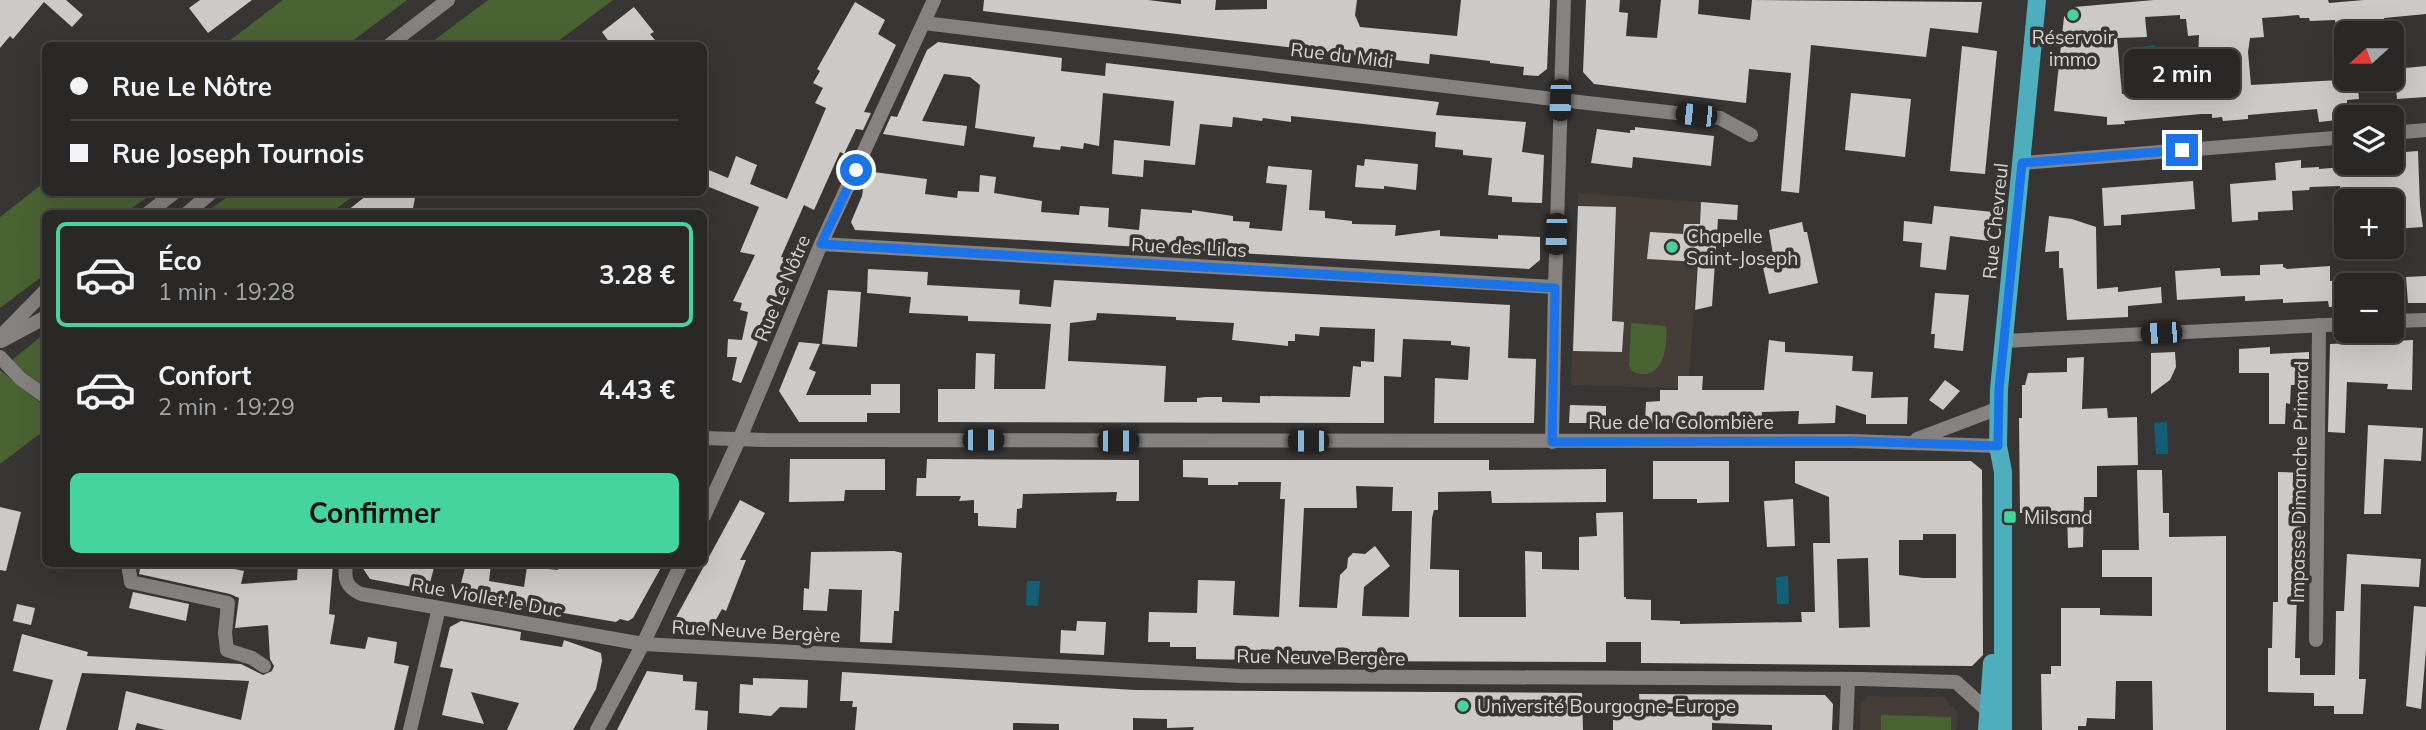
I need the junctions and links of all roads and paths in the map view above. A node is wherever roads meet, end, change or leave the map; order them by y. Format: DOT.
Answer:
graph roads {
  1 [pos="447,0"];
  2 [pos="934,0"];
  3 [pos="1564,0"];
  4 [pos="2037,0"];
  5 [pos="924,23"];
  6 [pos="393,42"];
  7 [pos="1560,100"];
  8 [pos="2426,131"];
  9 [pos="2404,132"];
  10 [pos="1751,135"];
  11 [pos="2334,138"];
  12 [pos="2022,163"];
  13 [pos="170,196"];
  14 [pos="207,196"];
  15 [pos="152,210"];
  16 [pos="191,210"];
  17 [pos="821,244"];
  18 [pos="1555,288"];
  19 [pos="42,296"];
  20 [pos="42,319"];
  21 [pos="2426,320"];
  22 [pos="2404,321"];
  23 [pos="2334,324"];
  24 [pos="2319,325"];
  25 [pos="0,339"];
  26 [pos="2004,341"];
  27 [pos="0,357"];
  28 [pos="42,394"];
  29 [pos="1999,408"];
  30 [pos="707,438"];
  31 [pos="740,440"];
  32 [pos="1552,442"];
  33 [pos="1909,442"];
  34 [pos="1998,446"];
  35 [pos="707,510"];
  36 [pos="128,567"];
  37 [pos="346,567"];
  38 [pos="680,567"];
  39 [pos="439,608"];
  40 [pos="2316,640"];
  41 [pos="643,644"];
  42 [pos="264,666"];
  43 [pos="1848,680"];
  44 [pos="1988,711"];
  45 [pos="410,730"];
  46 [pos="597,730"];
  47 [pos="1846,730"];
  48 [pos="1987,730"];
  49 [pos="2003,730"];
  1 -- 6 [label="street"];
  2 -- 5 [label="street, Rue Le Nôtre"];
  3 -- 7 [label="street"];
  4 -- 12 [label="main road, Rue Chevreul"];
  5 -- 7 [label="street, Rue du Midi"];
  5 -- 17 [label="street, Rue Le Nôtre"];
  7 -- 10 [label="street, Rue du Midi"];
  7 -- 18 [label="street"];
  8 -- 9 [label="street"];
  11 -- 12 [label="street"];
  12 -- 26 [label="main road, Rue Chevreul"];
  13 -- 15 [label="street"];
  14 -- 16 [label="street"];
  17 -- 18 [label="street, Rue des Lilas"];
  17 -- 31 [label="street, Rue Le Nôtre"];
  18 -- 32 [label="street"];
  19 -- 25 [label="street"];
  20 -- 25 [label="street"];
  21 -- 22 [label="street"];
  23 -- 24 [label="street"];
  24 -- 26 [label="street"];
  24 -- 40 [label="street, Impasse Dimanche Primard"];
  26 -- 29 [label="main road, Rue Chevreul"];
  27 -- 28 [label="street"];
  29 -- 33 [label="street, Rue de la Colombière"];
  29 -- 34 [label="main road, Rue Chevreul"];
  30 -- 31 [label="street, Rue de la Colombière"];
  31 -- 32 [label="street, Rue de la Colombière"];
  31 -- 35 [label="street, Rue Le Nôtre"];
  32 -- 33 [label="street, Rue de la Colombière"];
  33 -- 34 [label="street, Rue de la Colombière"];
  34 -- 44 [label="main road, Rue Chevreul"];
  34 -- 49 [label="main road, Rue Chevreul"];
  36 -- 42 [label="street"];
  37 -- 39 [label="street, Rue Viollet le Duc"];
  38 -- 41 [label="street"];
  39 -- 41 [label="street, Rue Viollet le Duc"];
  39 -- 45 [label="street"];
  41 -- 43 [label="street, Rue Neuve Bergère"];
  41 -- 46 [label="street"];
  43 -- 44 [label="street, Rue Neuve Bergère"];
  43 -- 47 [label="street"];
  44 -- 48 [label="main road, Rue Chevreul"];
}
